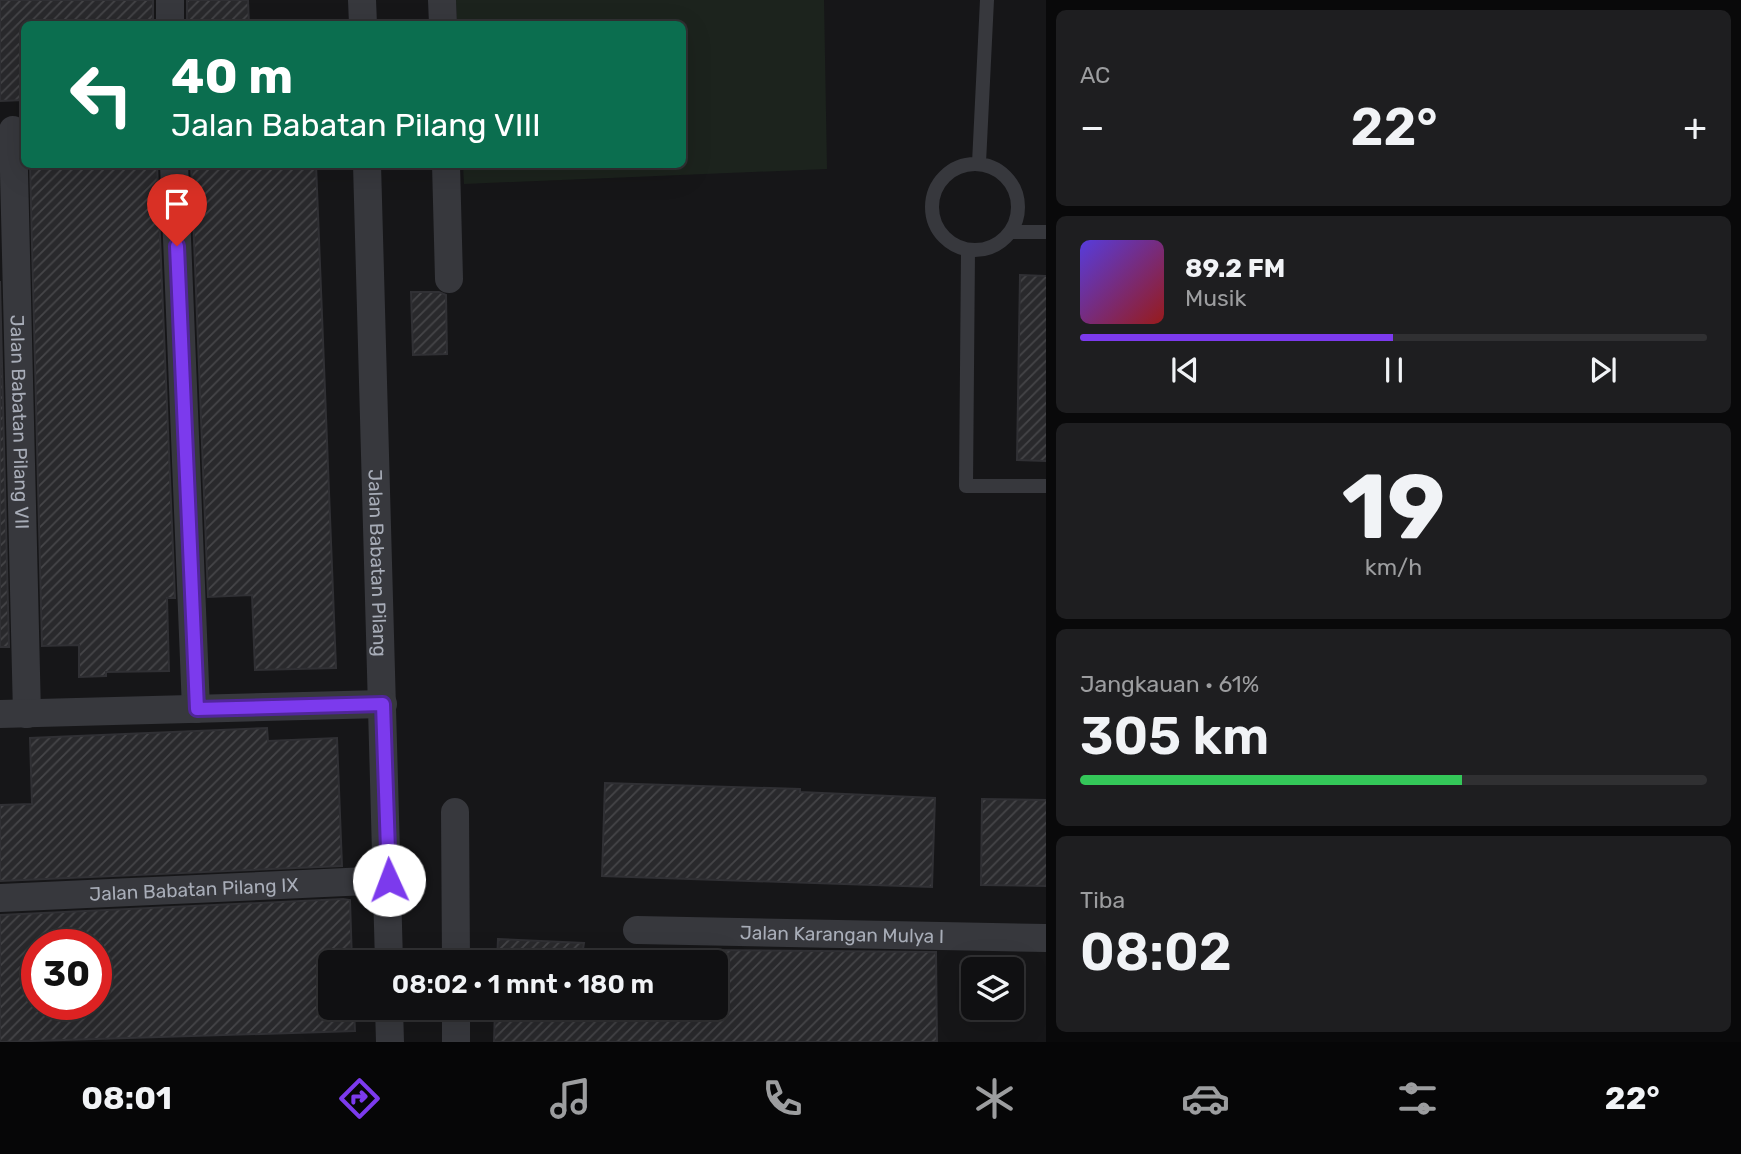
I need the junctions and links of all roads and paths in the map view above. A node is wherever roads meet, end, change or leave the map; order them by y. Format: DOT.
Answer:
graph roads {
  1 [pos="170,0"];
  2 [pos="362,0"];
  3 [pos="442,0"];
  4 [pos="987,0"];
  5 [pos="170,21"];
  6 [pos="363,21"];
  7 [pos="443,21"];
  8 [pos="12,130"];
  9 [pos="979,163"];
  10 [pos="174,168"];
  11 [pos="367,168"];
  12 [pos="446,168"];
  13 [pos="1012,232"];
  14 [pos="1046,232"];
  15 [pos="968,251"];
  16 [pos="449,279"];
  17 [pos="1046,486"];
  18 [pos="383,704"];
  19 [pos="197,709"];
  20 [pos="14,714"];
  21 [pos="455,812"];
  22 [pos="389,880"];
  23 [pos="0,898"];
  24 [pos="636,930"];
  25 [pos="1046,939"];
  26 [pos="389,950"];
  27 [pos="456,950"];
  28 [pos="389,1020"];
  29 [pos="456,1020"];
  30 [pos="390,1042"];
  31 [pos="456,1042"];
  1 -- 5 [label="street"];
  2 -- 6 [label="street"];
  3 -- 7 [label="street"];
  4 -- 9 [label="lane"];
  8 -- 20 [label="street, Jalan Babatan Pilang VII"];
  9 -- 13 [label="lane"];
  9 -- 15 [label="lane"];
  10 -- 19 [label="street"];
  11 -- 18 [label="street, Jalan Babatan Pilang"];
  12 -- 16 [label="street"];
  13 -- 14 [label="lane"];
  13 -- 15 [label="lane"];
  15 -- 17 [label="lane"];
  18 -- 19 [label="street"];
  18 -- 22 [label="street, Jalan Babatan Pilang"];
  19 -- 20 [label="street"];
  21 -- 27 [label="street"];
  22 -- 23 [label="street, Jalan Babatan Pilang IX"];
  22 -- 26 [label="street, Jalan Babatan Pilang"];
  24 -- 25 [label="street, Jalan Karangan Mulya I"];
  28 -- 30 [label="street"];
  29 -- 31 [label="street"];
}
